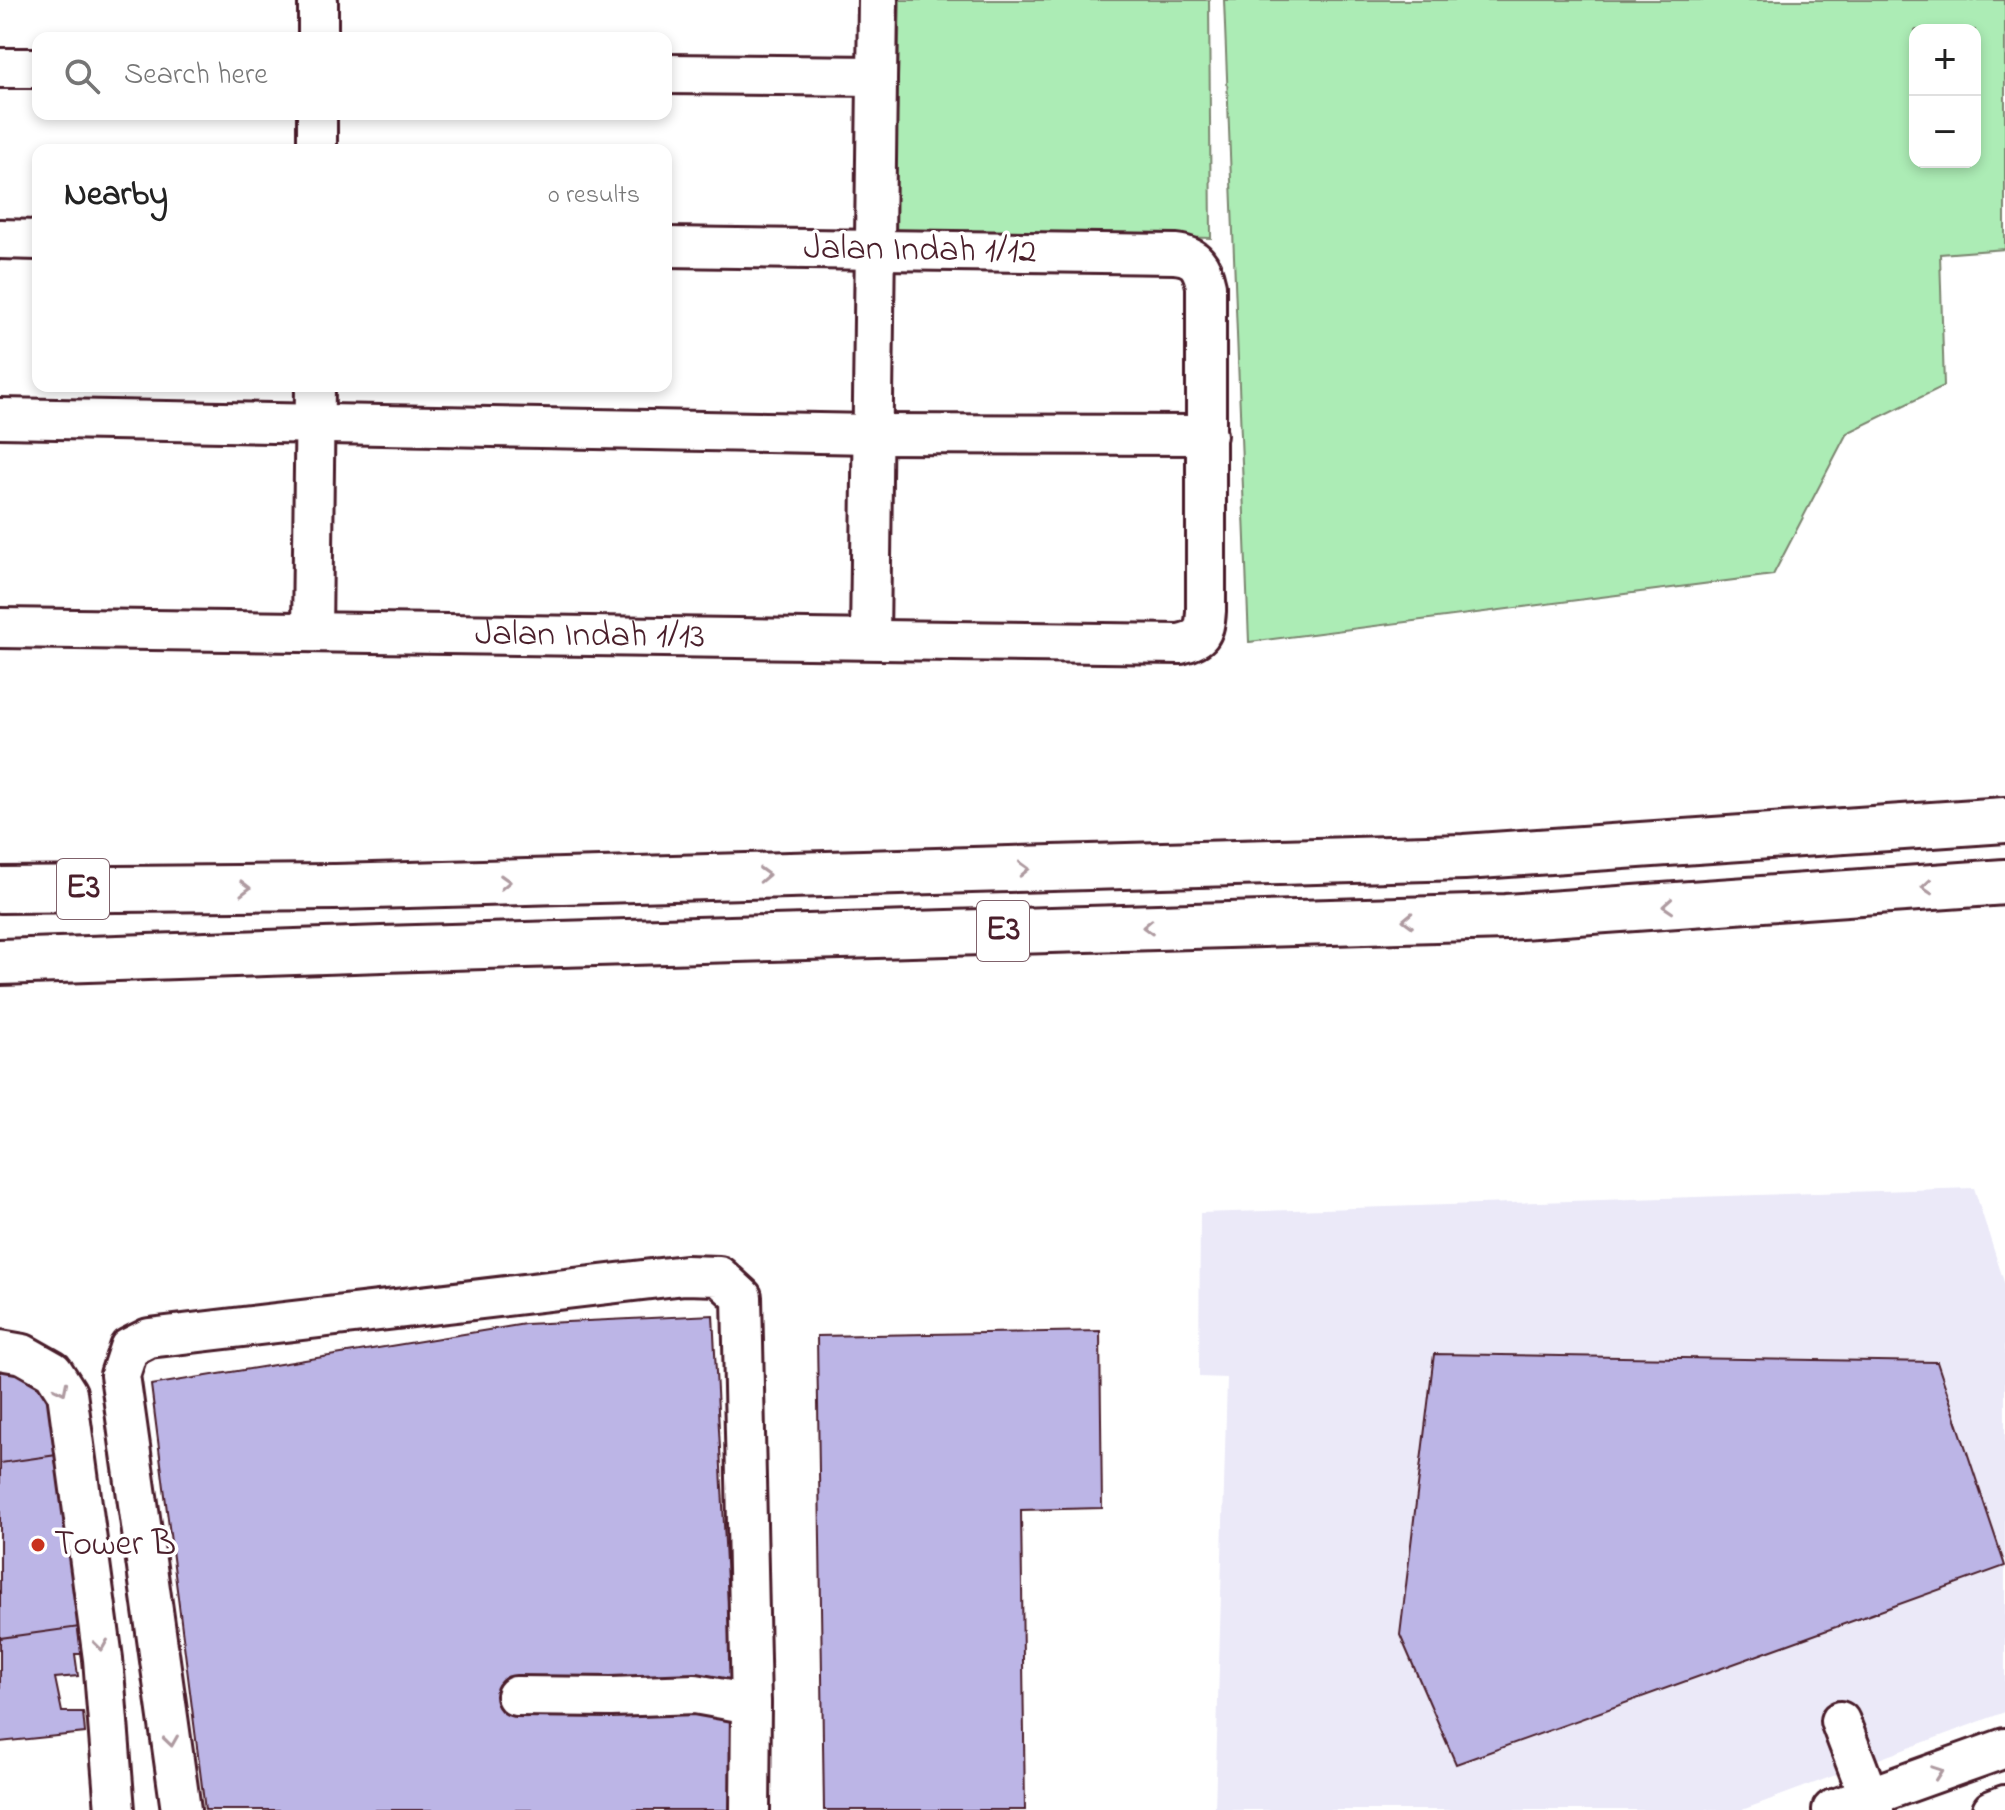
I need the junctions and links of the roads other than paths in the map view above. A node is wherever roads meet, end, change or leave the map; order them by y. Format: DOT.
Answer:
graph roads {
  1 [pos="318,0"];
  2 [pos="878,0"];
  3 [pos="318,32"];
  4 [pos="0,68"];
  5 [pos="32,68"];
  6 [pos="672,74"];
  7 [pos="877,76"];
  8 [pos="317,120"];
  9 [pos="317,144"];
  10 [pos="0,239"];
  11 [pos="32,240"];
  12 [pos="672,247"];
  13 [pos="875,250"];
  14 [pos="315,392"];
  15 [pos="0,418"];
  16 [pos="314,424"];
  17 [pos="872,434"];
  18 [pos="1207,435"];
  19 [pos="0,628"];
  20 [pos="312,632"];
  21 [pos="870,639"];
  22 [pos="2005,820"];
  23 [pos="2005,882"];
  24 [pos="0,890"];
  25 [pos="0,962"];
  26 [pos="0,1350"];
  27 [pos="516,1696"];
  28 [pos="751,1704"];
  29 [pos="1840,1721"];
  30 [pos="2005,1748"];
  31 [pos="1872,1803"];
  32 [pos="2005,1805"];
  33 [pos="115,1810"];
  34 [pos="181,1810"];
  35 [pos="750,1810"];
  36 [pos="1832,1810"];
  37 [pos="1992,1810"];
  1 -- 3 [label="street"];
  2 -- 7 [label="street"];
  4 -- 5 [label="street"];
  6 -- 7 [label="street"];
  7 -- 13 [label="street"];
  8 -- 9 [label="street"];
  10 -- 11 [label="street"];
  12 -- 13 [label="street, Jalan Indah 1/12"];
  13 -- 17 [label="street"];
  13 -- 18 [label="street, Jalan Indah 1/12"];
  14 -- 16 [label="street"];
  15 -- 16 [label="street"];
  16 -- 17 [label="street"];
  16 -- 20 [label="street"];
  17 -- 18 [label="street"];
  17 -- 21 [label="street"];
  18 -- 21 [label="street, Jalan Indah 1/13"];
  19 -- 20 [label="street, Jalan Indah 1/13"];
  20 -- 21 [label="street, Jalan Indah 1/13"];
  24 -- 22 [label="highway, E3, one-way"];
  23 -- 25 [label="highway, E3, one-way"];
  26 -- 33 [label="street, one-way"];
  27 -- 28 [label="street"];
  28 -- 34 [label="street, one-way"];
  28 -- 35 [label="street"];
  29 -- 31 [label="street"];
  31 -- 30 [label="street, one-way"];
  31 -- 36 [label="street"];
  32 -- 37 [label="street"];
}
